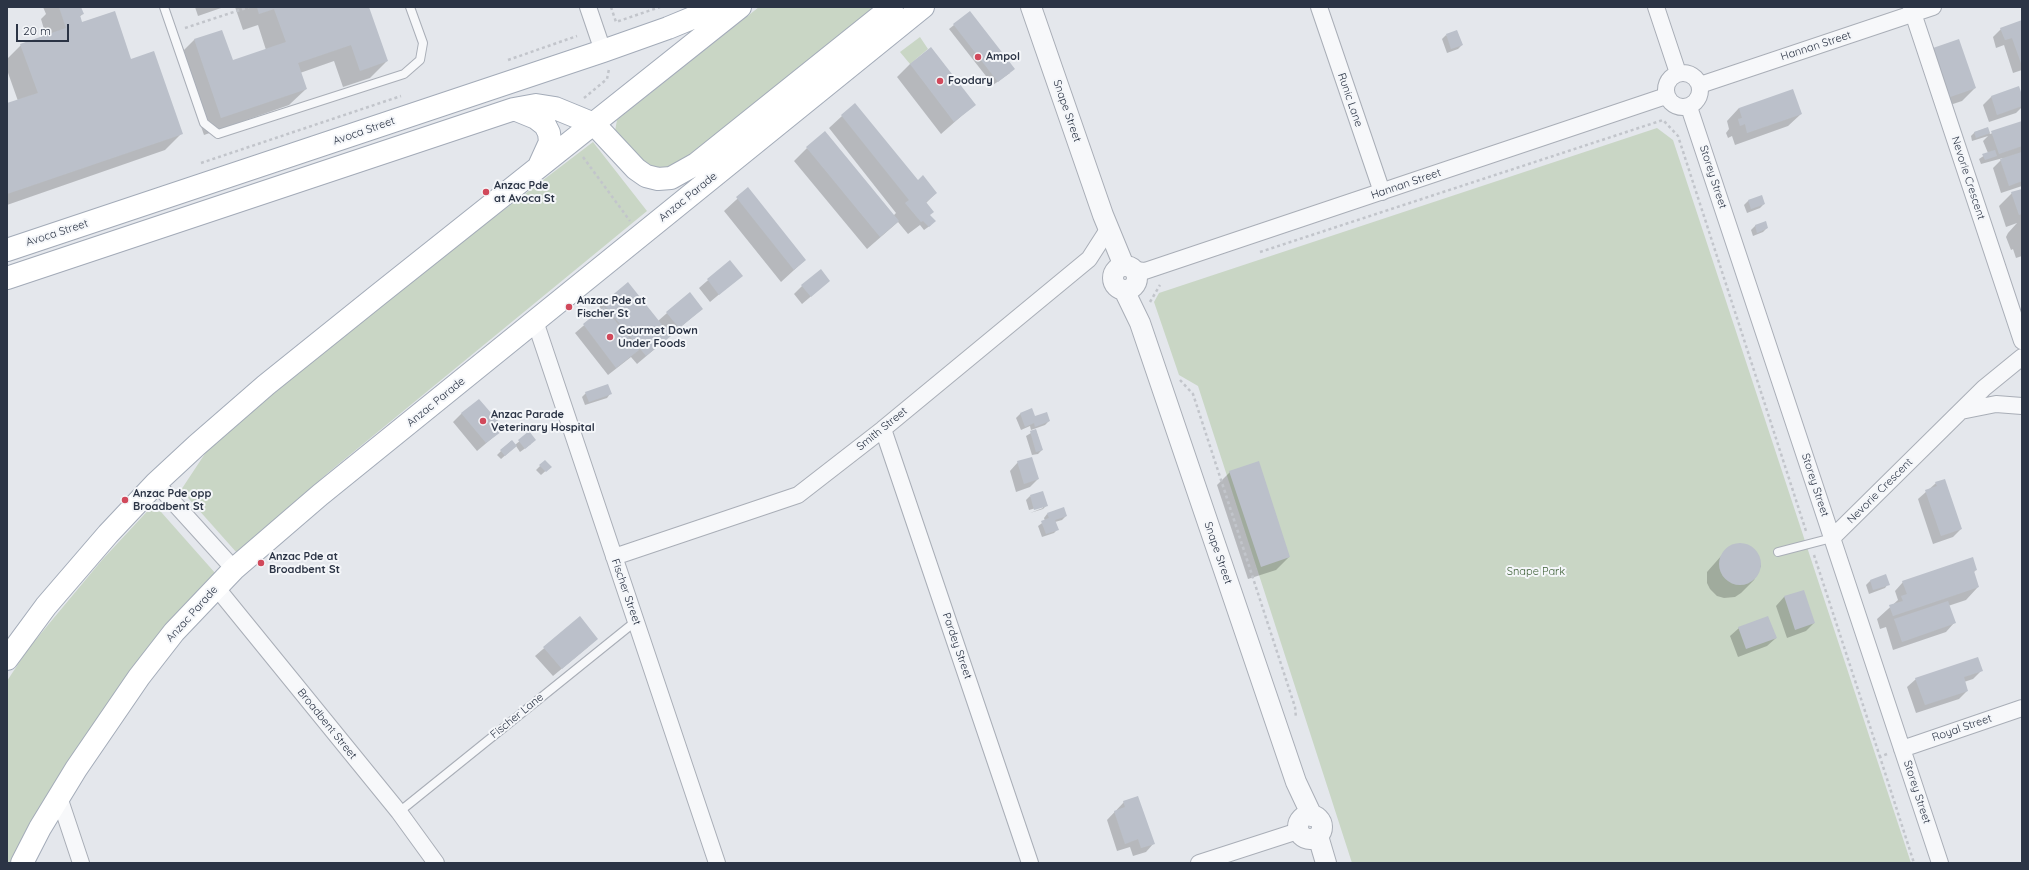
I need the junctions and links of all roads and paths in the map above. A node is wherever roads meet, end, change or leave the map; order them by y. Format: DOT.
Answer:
graph roads {
  1 [pos="164,7"];
  2 [pos="249,7"];
  3 [pos="410,7"];
  4 [pos="588,7"];
  5 [pos="611,7"];
  6 [pos="660,7"];
  7 [pos="719,7"];
  8 [pos="740,7"];
  9 [pos="892,7"];
  10 [pos="923,7"];
  11 [pos="1031,7"];
  12 [pos="1319,7"];
  13 [pos="1656,7"];
  14 [pos="1933,7"];
  15 [pos="1912,10"];
  16 [pos="173,32"];
  17 [pos="603,51"];
  18 [pos="1678,73"];
  19 [pos="1700,85"];
  20 [pos="1666,96"];
  21 [pos="582,100"];
  22 [pos="1689,107"];
  23 [pos="514,109"];
  24 [pos="594,124"];
  25 [pos="579,151"];
  26 [pos="540,164"];
  27 [pos="244,171"];
  28 [pos="1382,192"];
  29 [pos="253,196"];
  30 [pos="1105,223"];
  31 [pos="627,225"];
  32 [pos="7,250"];
  33 [pos="1257,253"];
  34 [pos="1131,276"];
  35 [pos="7,278"];
  36 [pos="1167,282"];
  37 [pos="1149,303"];
  38 [pos="535,321"];
  39 [pos="2022,342"];
  40 [pos="2022,357"];
  41 [pos="1177,376"];
  42 [pos="2022,406"];
  43 [pos="1961,411"];
  44 [pos="883,429"];
  45 [pos="156,483"];
  46 [pos="1832,538"];
  47 [pos="1810,544"];
  48 [pos="1778,552"];
  49 [pos="614,557"];
  50 [pos="234,569"];
  51 [pos="216,587"];
  52 [pos="636,621"];
  53 [pos="7,659"];
  54 [pos="2022,708"];
  55 [pos="1296,721"];
  56 [pos="1902,749"];
  57 [pos="1880,757"];
  58 [pos="59,797"];
  59 [pos="399,812"];
  60 [pos="1307,828"];
  61 [pos="22,863"];
  62 [pos="81,863"];
  63 [pos="436,863"];
  64 [pos="717,863"];
  65 [pos="1030,863"];
  66 [pos="1199,863"];
  67 [pos="1318,863"];
  68 [pos="1326,863"];
  69 [pos="1914,863"];
  70 [pos="1940,863"];
  1 -- 16 [label="lane"];
  2 -- 16 [label="path"];
  3 -- 16 [label="lane"];
  4 -- 17 [label="street"];
  5 -- 6 [label="path"];
  7 -- 17 [label="main road, Avoca Street"];
  8 -- 24 [label="main road"];
  9 -- 24 [label="main road"];
  10 -- 38 [label="main road, Anzac Parade"];
  11 -- 30 [label="street, Snape Street"];
  12 -- 28 [label="street, Runic Lane"];
  13 -- 18 [label="street"];
  14 -- 15 [label="street, Hannan Street"];
  15 -- 19 [label="street, Hannan Street"];
  15 -- 39 [label="street, Nevorie Crescent"];
  17 -- 21 [label="path"];
  17 -- 27 [label="main road, Avoca Street"];
  18 -- 19 [label="street"];
  18 -- 20 [label="street"];
  19 -- 22 [label="street"];
  20 -- 22 [label="street"];
  20 -- 28 [label="street, Hannan Street"];
  22 -- 46 [label="street, Storey Street"];
  23 -- 24 [label="main road"];
  23 -- 26 [label="main road"];
  23 -- 29 [label="main road"];
  24 -- 26 [label="main road"];
  25 -- 31 [label="path"];
  26 -- 45 [label="main road"];
  27 -- 29 [label="main road"];
  27 -- 32 [label="main road, Avoca Street"];
  28 -- 34 [label="street, Hannan Street"];
  29 -- 35 [label="main road"];
  30 -- 34 [label="street, Snape Street"];
  30 -- 44 [label="street, Smith Street"];
  33 -- 47 [label="path"];
  34 -- 60 [label="street, Snape Street"];
  36 -- 37 [label="path"];
  38 -- 49 [label="street, Fischer Street"];
  38 -- 50 [label="main road, Anzac Parade"];
  40 -- 43 [label="street, Nevorie Crescent"];
  41 -- 55 [label="path"];
  42 -- 43 [label="street"];
  43 -- 46 [label="street, Nevorie Crescent"];
  44 -- 49 [label="street, Smith Street"];
  44 -- 65 [label="street, Pardey Street"];
  45 -- 50 [label="street"];
  45 -- 53 [label="main road"];
  46 -- 47 [label="lane"];
  46 -- 56 [label="street, Storey Street"];
  47 -- 48 [label="lane"];
  47 -- 57 [label="path"];
  49 -- 52 [label="street, Fischer Street"];
  50 -- 51 [label="main road, Anzac Parade"];
  51 -- 58 [label="main road, Anzac Parade"];
  51 -- 59 [label="street, Broadbent Street"];
  52 -- 59 [label="lane, Fischer Lane"];
  52 -- 64 [label="street, Fischer Street"];
  54 -- 56 [label="street, Royal Street"];
  56 -- 57 [label="path"];
  56 -- 70 [label="street, Storey Street"];
  57 -- 69 [label="path"];
  58 -- 61 [label="main road, Anzac Parade"];
  58 -- 62 [label="street"];
  59 -- 63 [label="street, Broadbent Street"];
  60 -- 66 [label="street"];
  60 -- 67 [label="street, Snape Street"];
  60 -- 68 [label="street, Snape Street"];
}
